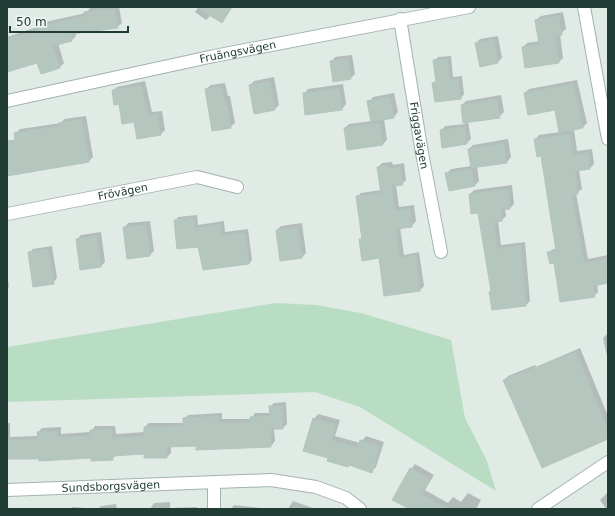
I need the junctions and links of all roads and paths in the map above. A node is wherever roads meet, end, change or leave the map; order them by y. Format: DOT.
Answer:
graph roads {
  1 [pos="469,7"];
  2 [pos="584,7"];
  3 [pos="400,19"];
  4 [pos="7,100"];
  5 [pos="608,139"];
  6 [pos="237,187"];
  7 [pos="7,214"];
  8 [pos="442,252"];
  9 [pos="608,462"];
  10 [pos="214,483"];
  11 [pos="7,490"];
  12 [pos="214,509"];
  13 [pos="360,509"];
  14 [pos="538,509"];
  1 -- 3 [label="street, Fruängsvägen"];
  2 -- 5 [label="street"];
  3 -- 4 [label="street, Fruängsvägen"];
  3 -- 8 [label="street, Friggavägen"];
  6 -- 7 [label="street, Frövägen"];
  9 -- 14 [label="street"];
  10 -- 11 [label="street, Sundsborgsvägen"];
  10 -- 12 [label="street"];
  10 -- 13 [label="street, Sundsborgsvägen"];
}
